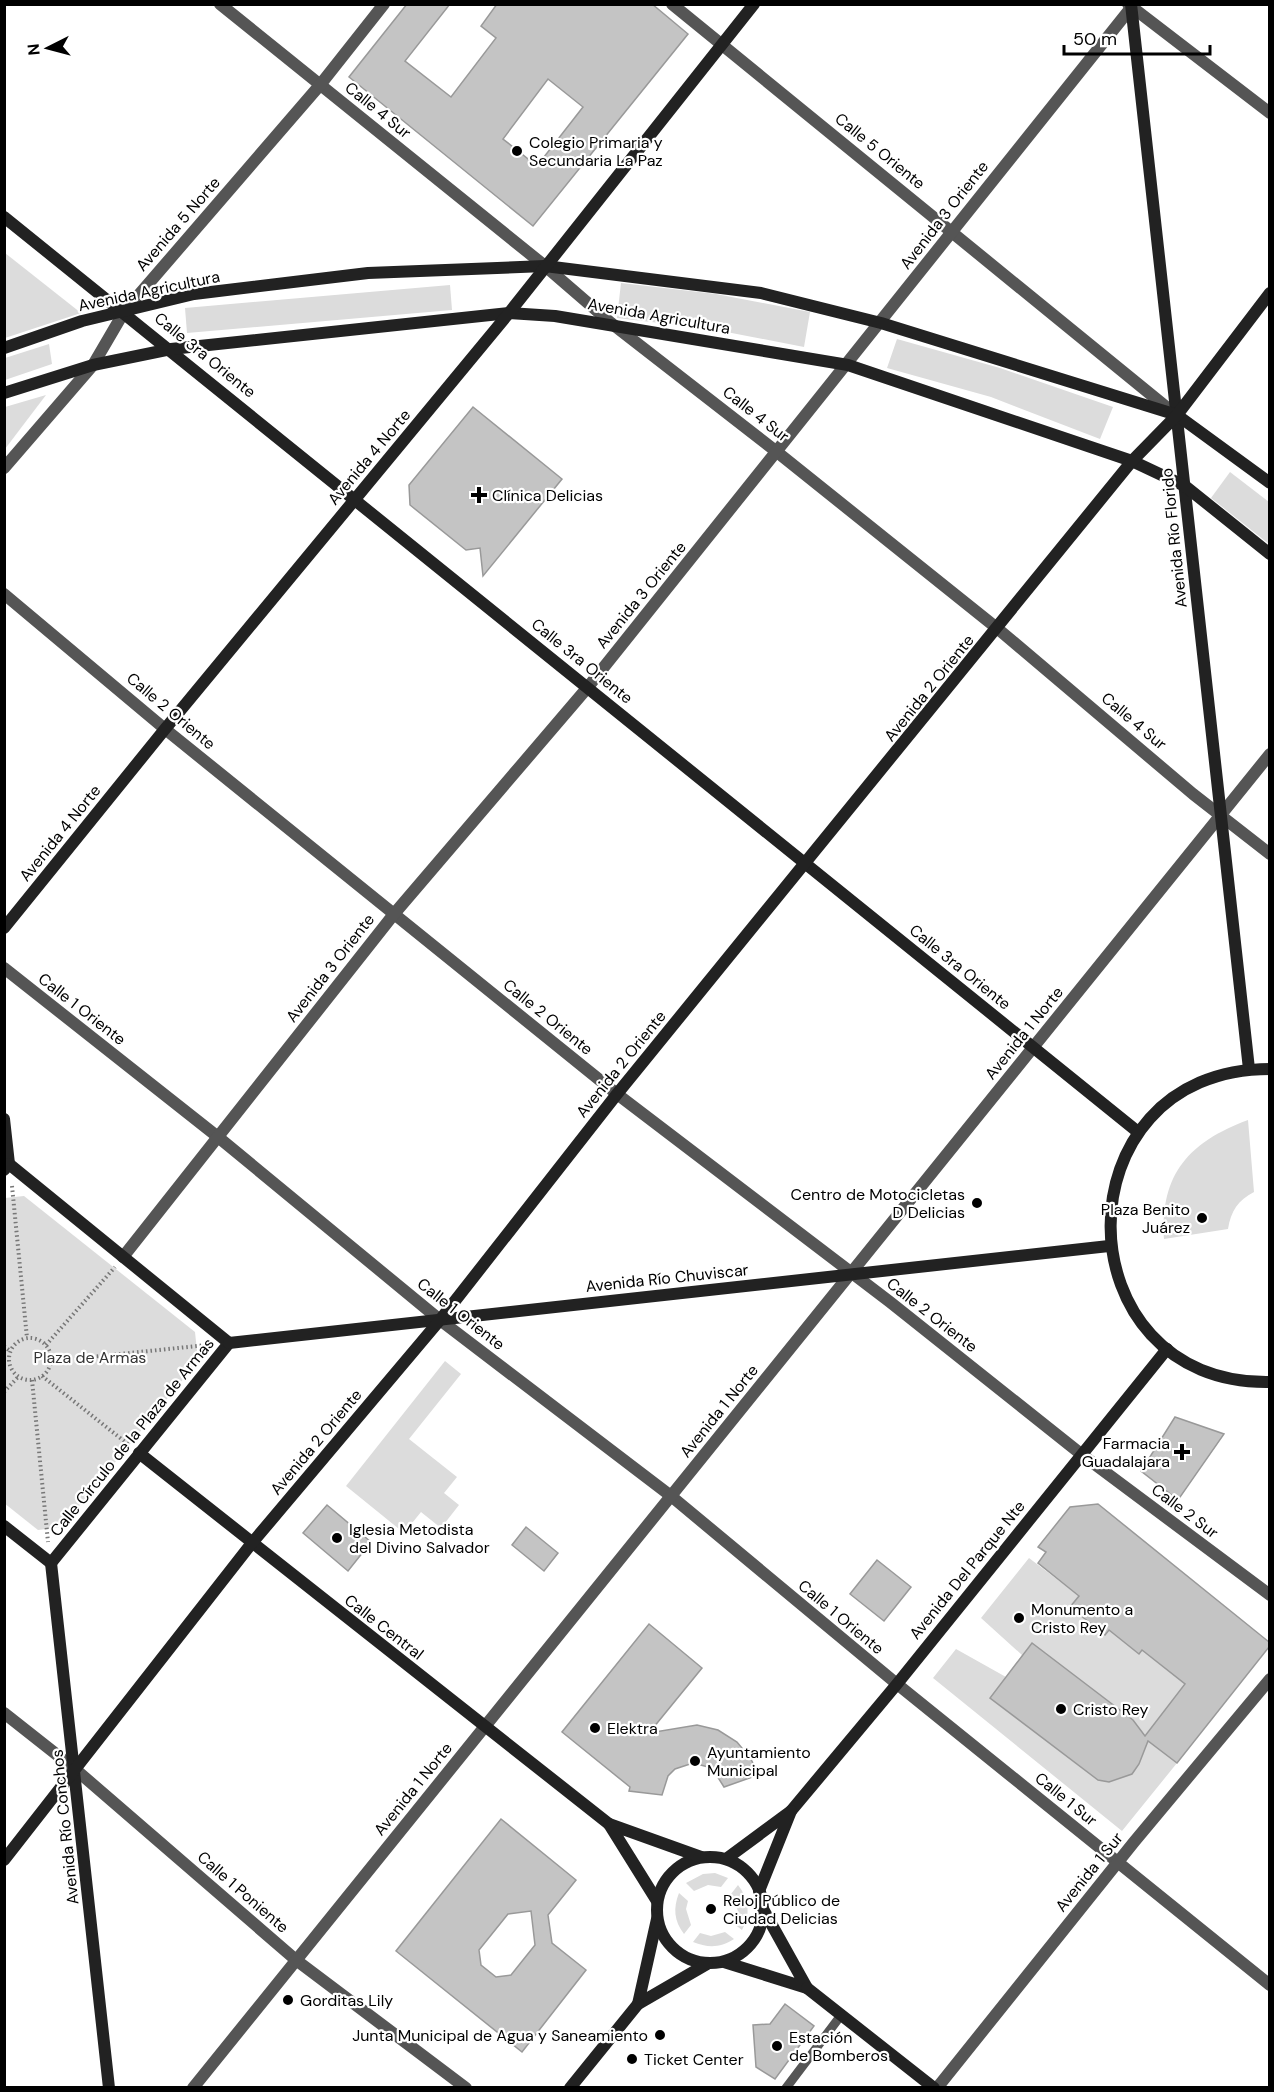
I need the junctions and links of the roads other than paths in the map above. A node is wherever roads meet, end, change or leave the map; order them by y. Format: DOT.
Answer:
graph roads {
  1 [pos="220,4"];
  2 [pos="384,4"];
  3 [pos="672,4"];
  4 [pos="754,4"];
  5 [pos="1131,5"];
  6 [pos="723,44"];
  7 [pos="320,85"];
  8 [pos="1269,113"];
  9 [pos="4,217"];
  10 [pos="951,230"];
  11 [pos="546,266"];
  12 [pos="1268,297"];
  13 [pos="124,312"];
  14 [pos="508,314"];
  15 [pos="611,323"];
  16 [pos="881,323"];
  17 [pos="4,348"];
  18 [pos="171,350"];
  19 [pos="848,365"];
  20 [pos="93,366"];
  21 [pos="4,393"];
  22 [pos="1177,415"];
  23 [pos="777,452"];
  24 [pos="1132,461"];
  25 [pos="4,468"];
  26 [pos="1269,483"];
  27 [pos="1185,486"];
  28 [pos="356,499"];
  29 [pos="1269,554"];
  30 [pos="4,594"];
  31 [pos="998,629"];
  32 [pos="588,687"];
  33 [pos="165,729"];
  34 [pos="1269,754"];
  35 [pos="1221,816"];
  36 [pos="1269,854"];
  37 [pos="807,864"];
  38 [pos="394,914"];
  39 [pos="4,928"];
  40 [pos="4,968"];
  41 [pos="1033,1047"];
  42 [pos="1249,1069"];
  43 [pos="1269,1069"];
  44 [pos="617,1094"];
  45 [pos="4,1119"];
  46 [pos="1138,1132"];
  47 [pos="218,1137"];
  48 [pos="7,1167"];
  49 [pos="1109,1246"];
  50 [pos="123,1257"];
  51 [pos="851,1274"];
  52 [pos="440,1320"];
  53 [pos="229,1343"];
  54 [pos="1167,1349"];
  55 [pos="1269,1382"];
  56 [pos="140,1453"];
  57 [pos="1080,1454"];
  58 [pos="671,1496"];
  59 [pos="4,1526"];
  60 [pos="252,1544"];
  61 [pos="51,1563"];
  62 [pos="1269,1595"];
  63 [pos="1269,1679"];
  64 [pos="897,1684"];
  65 [pos="4,1713"];
  66 [pos="484,1727"];
  67 [pos="75,1769"];
  68 [pos="791,1811"];
  69 [pos="609,1824"];
  70 [pos="701,1857"];
  71 [pos="726,1859"];
  72 [pos="4,1860"];
  73 [pos="1118,1863"];
  74 [pos="759,1891"];
  75 [pos="657,1901"];
  76 [pos="763,1909"];
  77 [pos="657,1918"];
  78 [pos="296,1960"];
  79 [pos="724,1962"];
  80 [pos="707,1964"];
  81 [pos="1269,1985"];
  82 [pos="807,1988"];
  83 [pos="638,2004"];
  84 [pos="842,2014"];
  85 [pos="109,2088"];
  86 [pos="193,2088"];
  87 [pos="466,2088"];
  88 [pos="570,2088"];
  89 [pos="786,2088"];
  90 [pos="936,2088"];
  1 -- 7 [label="street, Calle 4 Sur"];
  2 -- 7 [label="street, Avenida 5 Norte"];
  3 -- 6 [label="street, Calle 5 Oriente"];
  4 -- 6 [label="main road, Avenida 4 Norte"];
  5 -- 8 [label="street"];
  5 -- 10 [label="street, Avenida 3 Oriente"];
  5 -- 22 [label="main road, Avenida Río Florido"];
  6 -- 10 [label="street, Calle 5 Oriente"];
  6 -- 11 [label="main road, Avenida 4 Norte"];
  7 -- 11 [label="street, Calle 4 Sur"];
  7 -- 13 [label="street, Avenida 5 Norte"];
  9 -- 13 [label="main road, Calle 3ra Oriente"];
  10 -- 16 [label="street, Avenida 3 Oriente"];
  10 -- 22 [label="street, Calle 5 Oriente"];
  11 -- 13 [label="main road, Avenida Agricultura"];
  11 -- 14 [label="main road, Avenida 4 Norte"];
  11 -- 15 [label="street, Calle 4 Sur"];
  11 -- 16 [label="main road, Avenida Agricultura"];
  12 -- 22 [label="main road, Avenida 2 Oriente"];
  13 -- 17 [label="main road, Avenida Agricultura"];
  13 -- 18 [label="main road, Calle 3ra Oriente"];
  13 -- 20 [label="street, Avenida 5 Norte"];
  14 -- 15 [label="main road, Avenida Agricultura"];
  14 -- 18 [label="main road, Avenida Agricultura"];
  14 -- 28 [label="main road, Avenida 4 Norte"];
  15 -- 19 [label="main road, Avenida Agricultura"];
  15 -- 23 [label="street, Calle 4 Sur"];
  16 -- 19 [label="street, Avenida 3 Oriente"];
  16 -- 22 [label="main road, Avenida Agricultura"];
  18 -- 20 [label="main road, Avenida Agricultura"];
  18 -- 28 [label="main road, Calle 3ra Oriente"];
  19 -- 23 [label="street, Avenida 3 Oriente"];
  19 -- 24 [label="main road, Avenida Agricultura"];
  20 -- 21 [label="main road, Avenida Agricultura"];
  20 -- 25 [label="street, Avenida 5 Norte"];
  22 -- 24 [label="main road, Avenida 2 Oriente"];
  22 -- 26 [label="main road, Avenida Agricultura"];
  22 -- 27 [label="main road, Avenida Río Florido"];
  23 -- 31 [label="street, Calle 4 Sur"];
  23 -- 32 [label="street, Avenida 3 Oriente"];
  24 -- 27 [label="main road, Avenida Agricultura"];
  24 -- 31 [label="main road, Avenida 2 Oriente"];
  27 -- 29 [label="main road, Avenida Agricultura"];
  27 -- 35 [label="main road, Avenida Río Florido"];
  28 -- 32 [label="main road, Calle 3ra Oriente"];
  28 -- 33 [label="main road, Avenida 4 Norte"];
  30 -- 33 [label="street, Calle 2 Oriente"];
  31 -- 35 [label="street, Calle 4 Sur"];
  31 -- 37 [label="main road, Avenida 2 Oriente"];
  32 -- 37 [label="main road, Calle 3ra Oriente"];
  32 -- 38 [label="street, Avenida 3 Oriente"];
  33 -- 38 [label="street, Calle 2 Oriente"];
  33 -- 39 [label="main road, Avenida 4 Norte"];
  34 -- 35 [label="street, Avenida 1 Norte"];
  35 -- 36 [label="street, Calle 4 Sur"];
  35 -- 41 [label="street, Avenida 1 Norte"];
  35 -- 42 [label="main road, Avenida Río Florido"];
  37 -- 41 [label="main road, Calle 3ra Oriente"];
  37 -- 44 [label="main road, Avenida 2 Oriente"];
  38 -- 44 [label="street, Calle 2 Oriente"];
  38 -- 47 [label="street, Avenida 3 Oriente"];
  40 -- 47 [label="street, Calle 1 Oriente"];
  41 -- 46 [label="main road, Calle 3ra Oriente"];
  41 -- 51 [label="street, Avenida 1 Norte"];
  42 -- 43 [label="main road"];
  42 -- 46 [label="main road"];
  44 -- 51 [label="street, Calle 2 Oriente"];
  44 -- 52 [label="main road, Avenida 2 Oriente"];
  45 -- 48 [label="main road"];
  46 -- 49 [label="main road"];
  47 -- 50 [label="street, Avenida 3 Oriente"];
  47 -- 52 [label="street, Calle 1 Oriente"];
  48 -- 50 [label="main road, Calle Círculo de la Plaza de Armas"];
  49 -- 51 [label="main road, Avenida Río Chuviscar"];
  49 -- 54 [label="main road"];
  50 -- 53 [label="main road, Calle Círculo de la Plaza de Armas"];
  51 -- 52 [label="main road, Avenida Río Chuviscar"];
  51 -- 57 [label="street, Calle 2 Oriente"];
  51 -- 58 [label="street, Avenida 1 Norte"];
  52 -- 53 [label="main road, Avenida Río Chuviscar"];
  52 -- 58 [label="street, Calle 1 Oriente"];
  52 -- 60 [label="main road, Avenida 2 Oriente"];
  53 -- 56 [label="main road, Calle Círculo de la Plaza de Armas"];
  54 -- 55 [label="main road"];
  54 -- 57 [label="main road, Avenida Del Parque Nte"];
  56 -- 60 [label="main road, Calle Central"];
  56 -- 61 [label="main road, Calle Círculo de la Plaza de Armas"];
  57 -- 62 [label="street, Calle 2 Sur"];
  57 -- 64 [label="main road, Avenida Del Parque Nte"];
  58 -- 64 [label="street, Calle 1 Oriente"];
  58 -- 66 [label="street, Avenida 1 Norte"];
  59 -- 61 [label="main road, Calle Círculo de la Plaza de Armas"];
  60 -- 66 [label="main road, Calle Central"];
  60 -- 67 [label="main road, Avenida 2 Oriente"];
  61 -- 67 [label="main road, Avenida Río Conchos"];
  63 -- 73 [label="street, Avenida 1 Sur"];
  64 -- 68 [label="main road, Avenida Del Parque Nte"];
  64 -- 73 [label="street, Calle 1 Sur"];
  65 -- 67 [label="street, Calle 1 Poniente"];
  66 -- 69 [label="main road, Calle Central"];
  66 -- 78 [label="street, Avenida 1 Norte"];
  67 -- 72 [label="main road, Avenida 2 Oriente"];
  67 -- 78 [label="street, Calle 1 Poniente"];
  67 -- 85 [label="main road, Avenida Río Conchos"];
  68 -- 71 [label="main road"];
  68 -- 74 [label="main road"];
  69 -- 70 [label="main road"];
  69 -- 75 [label="main road"];
  70 -- 71 [label="main road"];
  70 -- 75 [label="main road"];
  71 -- 74 [label="main road"];
  73 -- 81 [label="street, Calle 1 Sur"];
  73 -- 90 [label="street, Avenida 1 Sur"];
  74 -- 76 [label="main road"];
  75 -- 77 [label="main road"];
  76 -- 79 [label="main road"];
  76 -- 82 [label="main road"];
  77 -- 80 [label="main road"];
  77 -- 83 [label="main road"];
  78 -- 86 [label="street, Avenida 1 Norte"];
  78 -- 87 [label="street, Calle 1 Poniente"];
  79 -- 80 [label="main road"];
  79 -- 82 [label="main road"];
  80 -- 83 [label="main road"];
  82 -- 84 [label="main road"];
  83 -- 88 [label="main road"];
  84 -- 89 [label="lane"];
  84 -- 90 [label="main road"];
}
